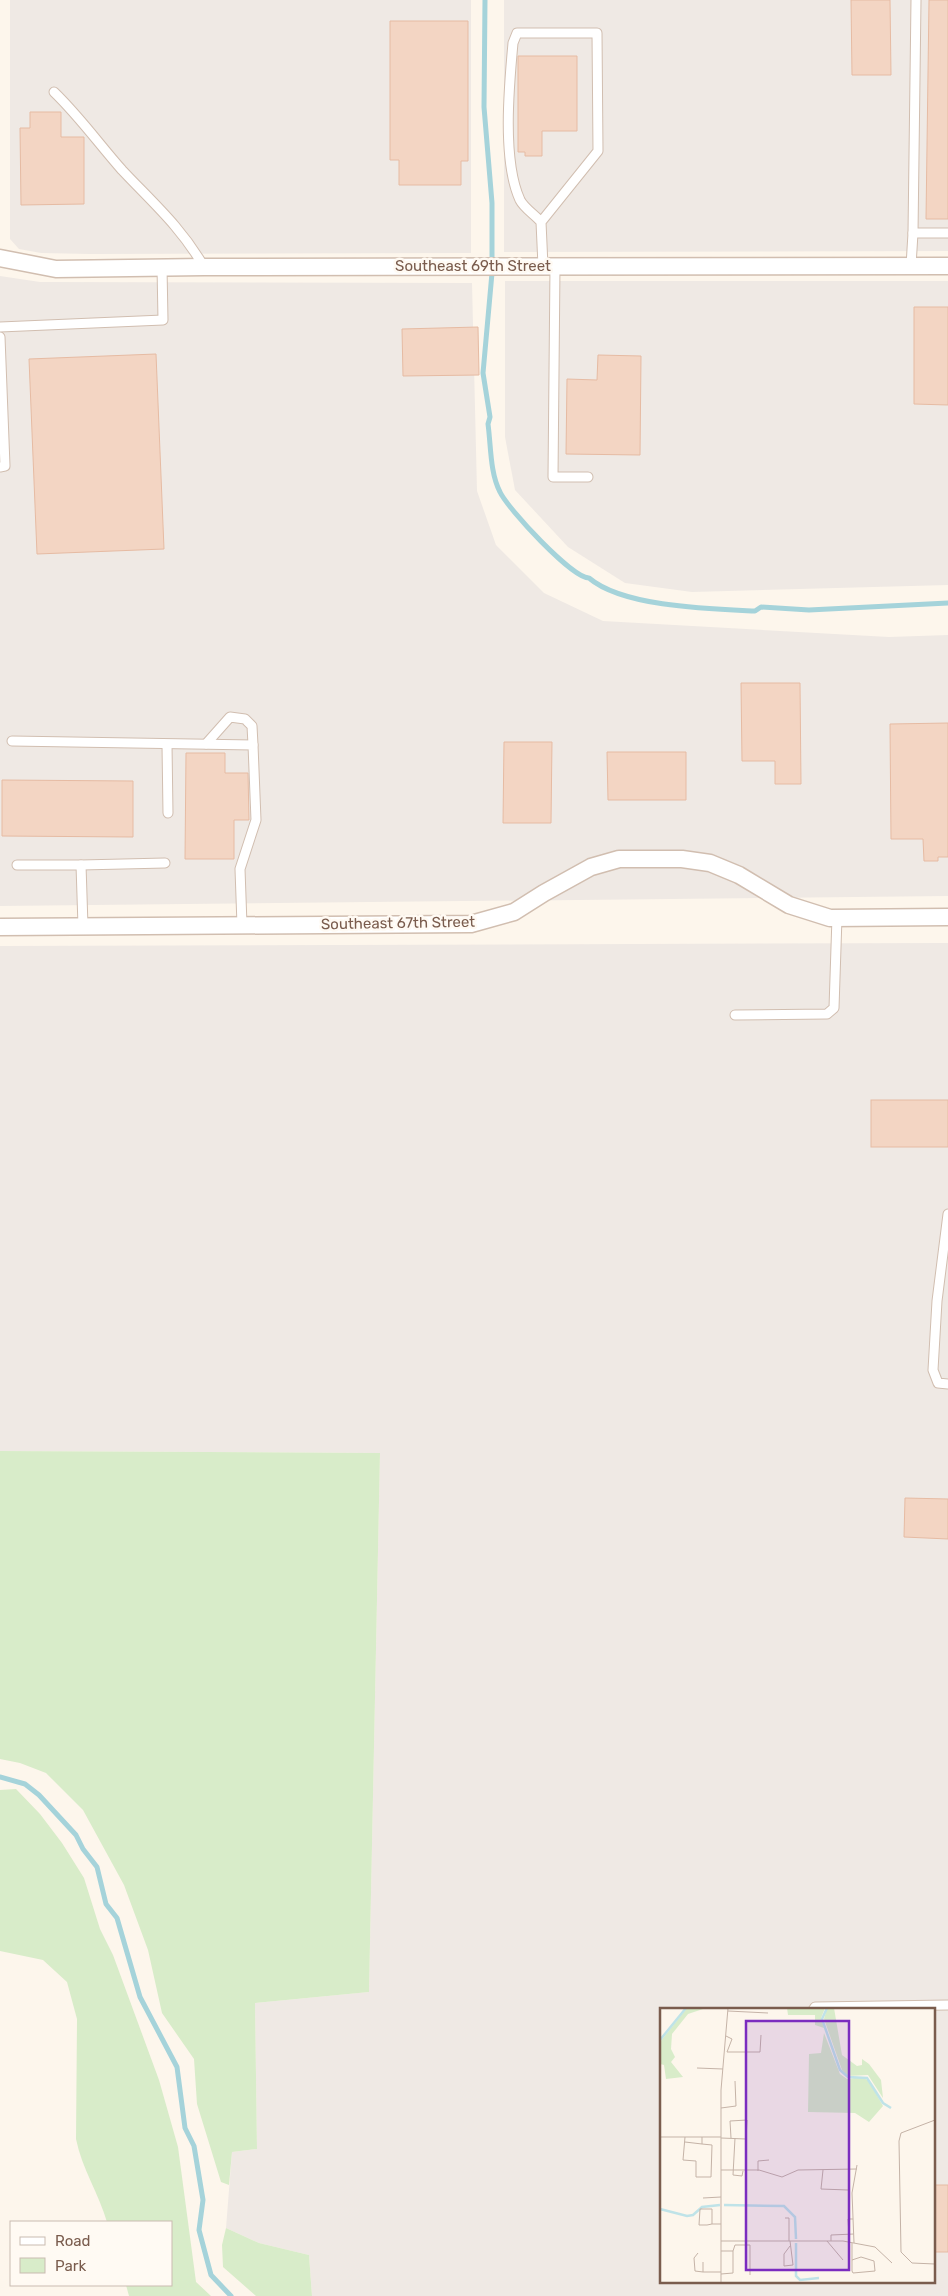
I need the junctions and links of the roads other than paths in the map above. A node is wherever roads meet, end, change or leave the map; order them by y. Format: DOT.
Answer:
graph roads {
  1 [pos="916,0"];
  2 [pos="54,92"];
  3 [pos="541,222"];
  4 [pos="913,233"];
  5 [pos="948,233"];
  6 [pos="0,258"];
  7 [pos="549,266"];
  8 [pos="912,266"];
  9 [pos="948,266"];
  10 [pos="162,267"];
  11 [pos="204,267"];
  12 [pos="0,327"];
  13 [pos="0,337"];
  14 [pos="0,467"];
  15 [pos="588,477"];
  16 [pos="12,741"];
  17 [pos="206,744"];
  18 [pos="167,745"];
  19 [pos="253,745"];
  20 [pos="168,813"];
  21 [pos="165,864"];
  22 [pos="17,865"];
  23 [pos="81,865"];
  24 [pos="948,917"];
  25 [pos="837,918"];
  26 [pos="242,925"];
  27 [pos="83,926"];
  28 [pos="0,927"];
  29 [pos="735,1015"];
  30 [pos="948,1214"];
  31 [pos="948,1384"];
  32 [pos="948,2005"];
  33 [pos="815,2008"];
  1 -- 4 [label="lane"];
  2 -- 11 [label="lane"];
  3 -- 3 [label="lane"];
  3 -- 7 [label="lane"];
  4 -- 5 [label="lane"];
  4 -- 8 [label="lane"];
  6 -- 10 [label="street, Southeast 69th Street"];
  7 -- 8 [label="street, Southeast 69th Street"];
  7 -- 11 [label="street, Southeast 69th Street"];
  7 -- 15 [label="lane"];
  8 -- 9 [label="street, Southeast 69th Street"];
  10 -- 11 [label="street, Southeast 69th Street"];
  10 -- 12 [label="lane"];
  13 -- 14 [label="lane"];
  16 -- 18 [label="lane"];
  17 -- 18 [label="lane"];
  17 -- 19 [label="lane"];
  17 -- 19 [label="lane"];
  18 -- 20 [label="lane"];
  19 -- 26 [label="lane"];
  21 -- 23 [label="lane"];
  22 -- 23 [label="lane"];
  23 -- 27 [label="lane"];
  24 -- 25 [label="street, Southeast 67th Street"];
  25 -- 26 [label="street, Southeast 67th Street"];
  25 -- 29 [label="lane"];
  26 -- 27 [label="street, Southeast 67th Street"];
  27 -- 28 [label="street, Southeast 67th Street"];
  30 -- 31 [label="lane"];
  32 -- 33 [label="lane"];
}
